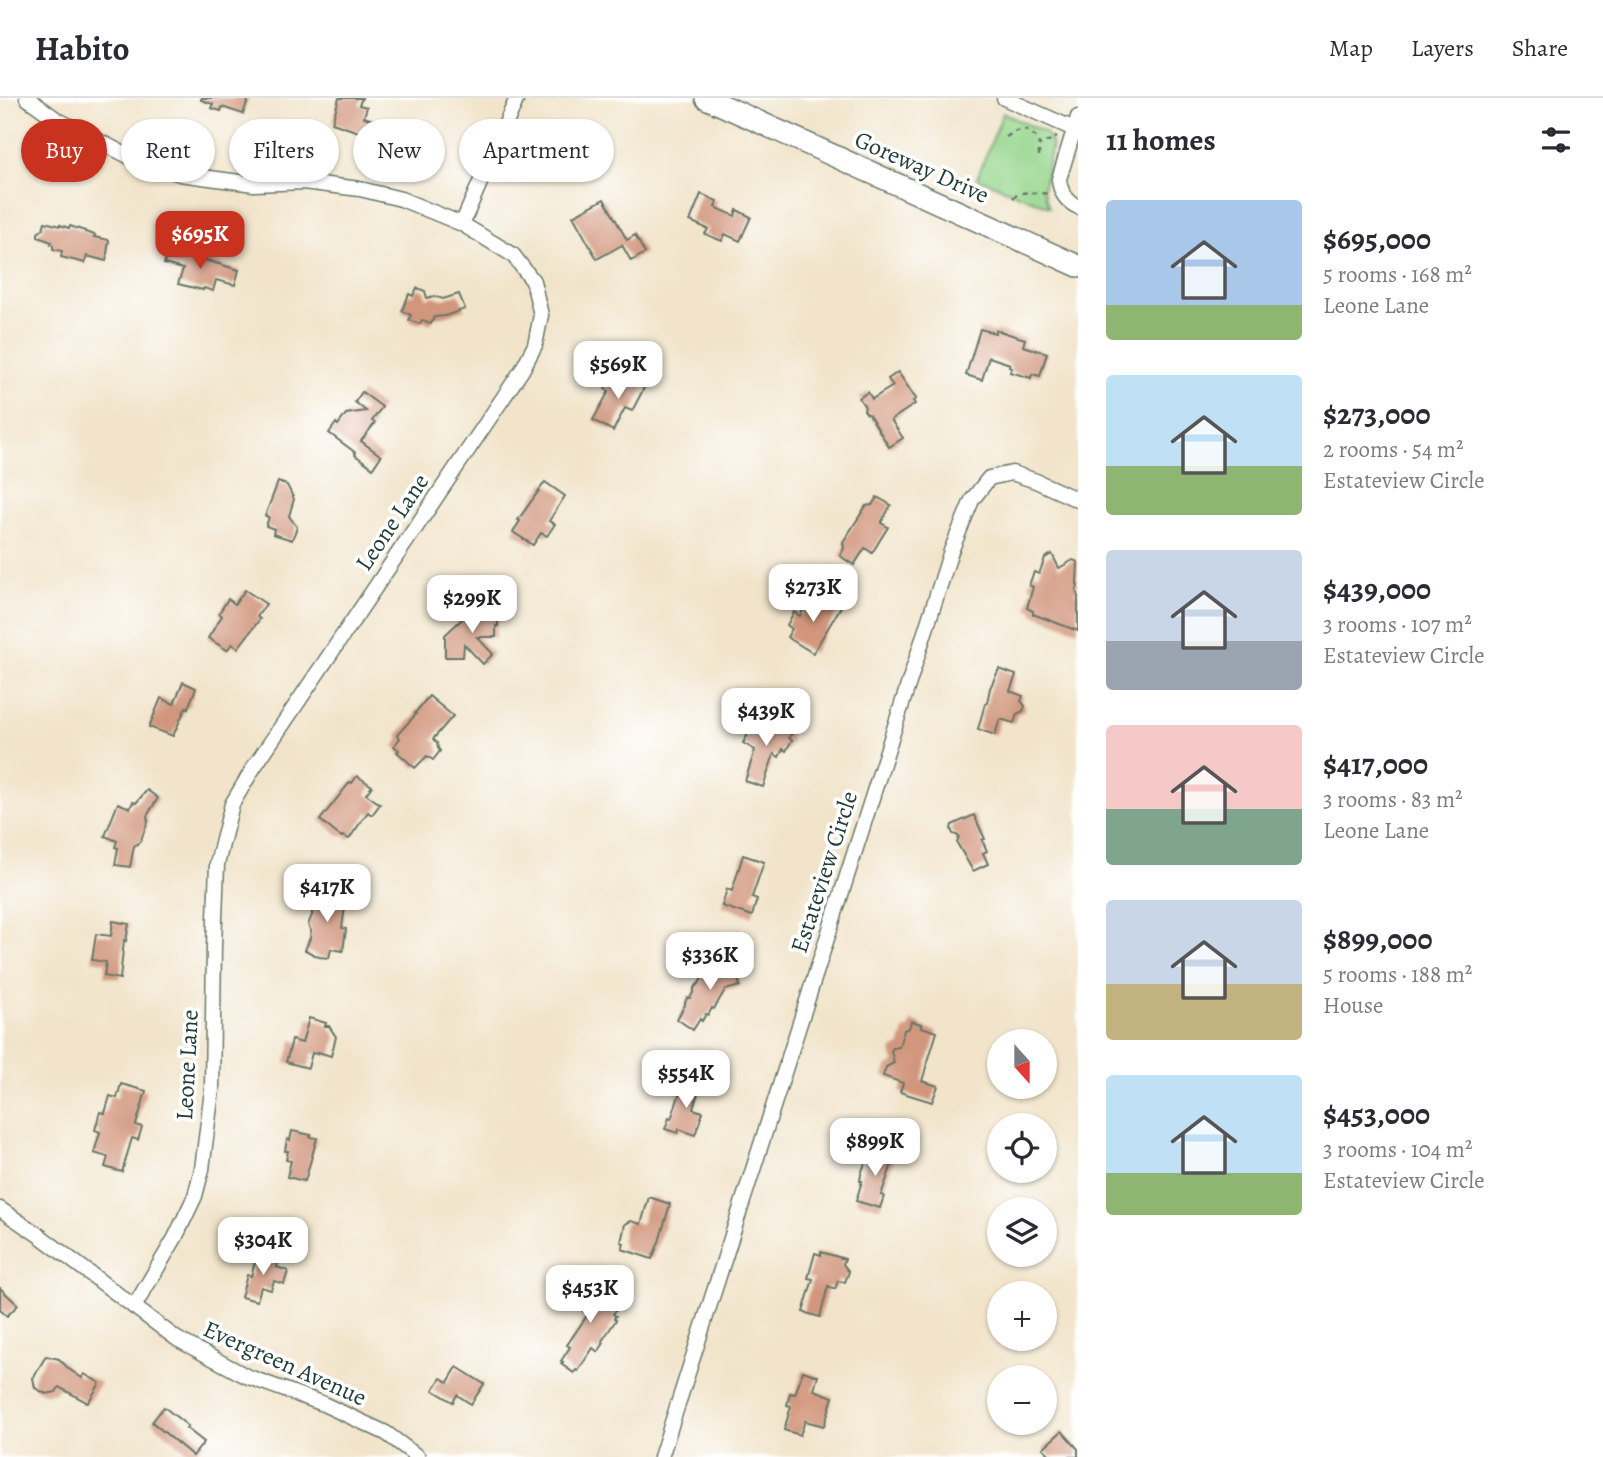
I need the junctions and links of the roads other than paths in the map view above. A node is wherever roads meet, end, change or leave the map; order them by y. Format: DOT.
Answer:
graph roads {
  1 [pos="27,98"];
  2 [pos="517,98"];
  3 [pos="706,98"];
  4 [pos="1004,98"];
  5 [pos="1076,123"];
  6 [pos="1078,207"];
  7 [pos="462,224"];
  8 [pos="1078,266"];
  9 [pos="1078,500"];
  10 [pos="0,1209"];
  11 [pos="134,1307"];
  12 [pos="418,1457"];
  13 [pos="661,1457"];
  1 -- 7 [label="street, Leone Lane"];
  2 -- 7 [label="street"];
  3 -- 8 [label="street, Goreway Drive"];
  4 -- 5 [label="street"];
  5 -- 6 [label="street"];
  7 -- 11 [label="street, Leone Lane"];
  9 -- 13 [label="street, Estateview Circle"];
  10 -- 11 [label="street, Evergreen Avenue"];
  11 -- 12 [label="street, Evergreen Avenue"];
}
